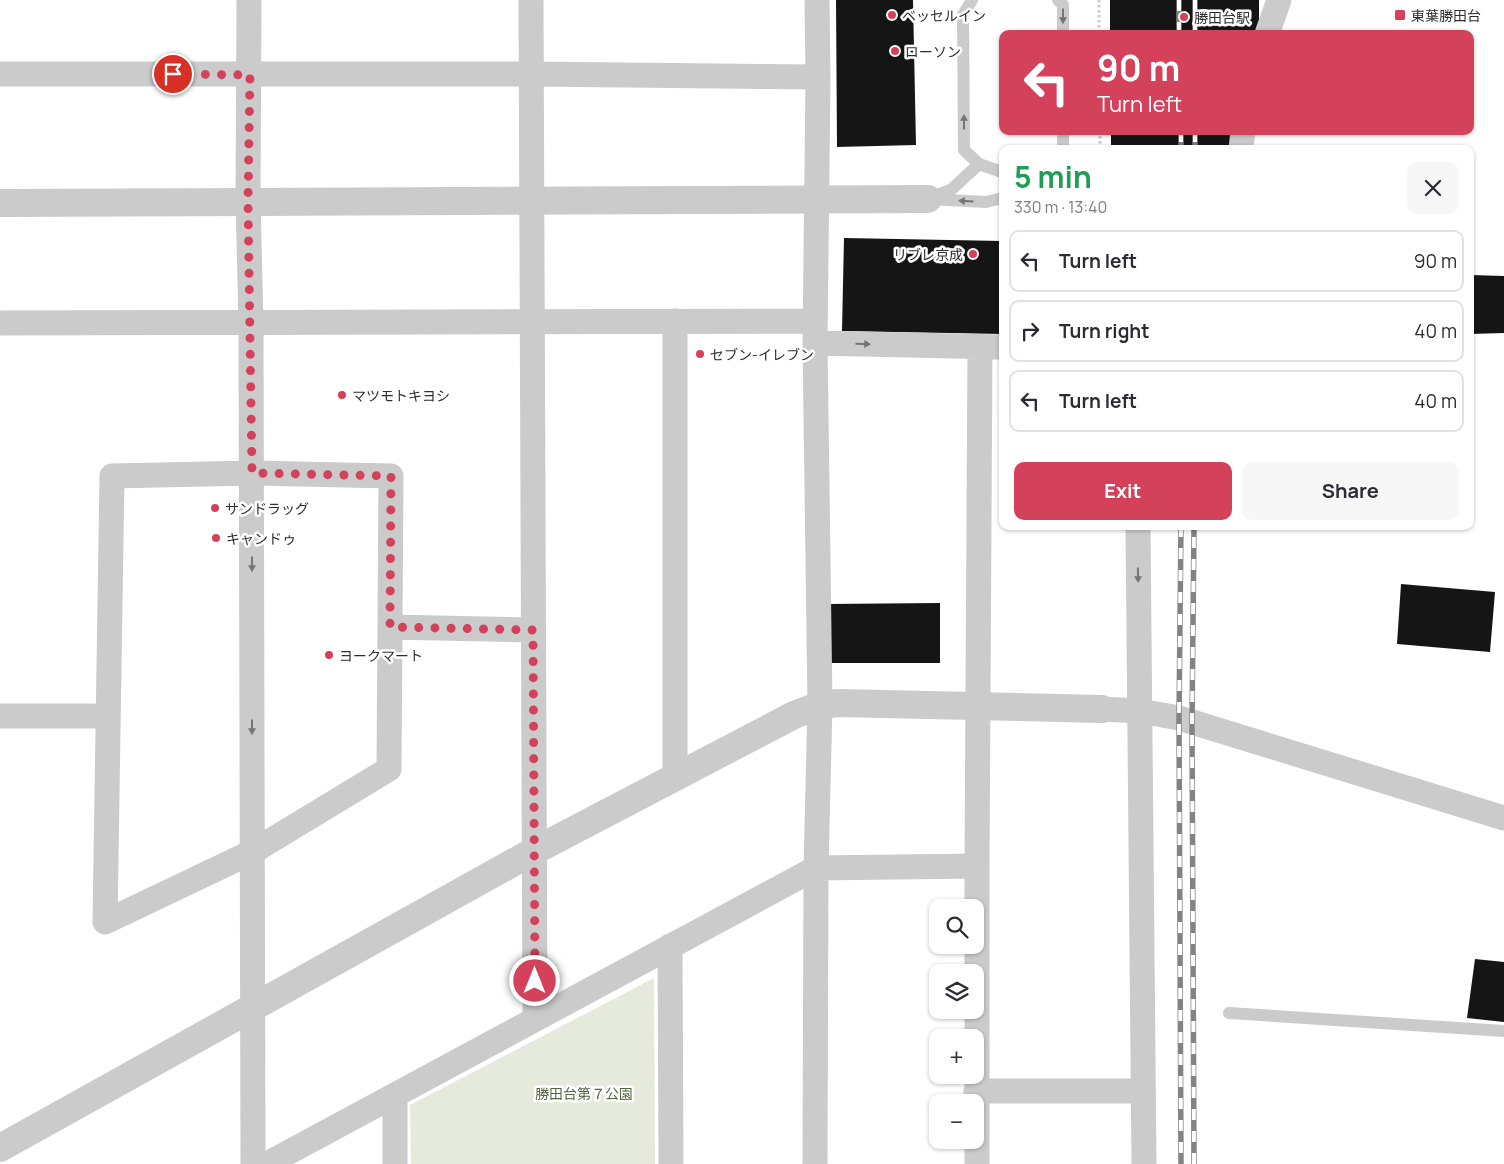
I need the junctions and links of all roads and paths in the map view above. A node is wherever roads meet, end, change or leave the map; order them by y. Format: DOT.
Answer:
graph roads {
  1 [pos="249,0"];
  2 [pos="531,0"];
  3 [pos="817,0"];
  4 [pos="972,0"];
  5 [pos="1058,0"];
  6 [pos="1099,0"];
  7 [pos="1279,0"];
  8 [pos="1063,30"];
  9 [pos="1099,30"];
  10 [pos="1268,30"];
  11 [pos="0,74"];
  12 [pos="531,74"];
  13 [pos="250,75"];
  14 [pos="818,77"];
  15 [pos="979,164"];
  16 [pos="999,171"];
  17 [pos="817,198"];
  18 [pos="928,199"];
  19 [pos="999,199"];
  20 [pos="248,201"];
  21 [pos="0,202"];
  22 [pos="532,202"];
  23 [pos="532,321"];
  24 [pos="676,321"];
  25 [pos="0,323"];
  26 [pos="251,323"];
  27 [pos="814,332"];
  28 [pos="991,347"];
  29 [pos="252,473"];
  30 [pos="1138,530"];
  31 [pos="390,627"];
  32 [pos="533,630"];
  33 [pos="820,705"];
  34 [pos="978,706"];
  35 [pos="1102,709"];
  36 [pos="1140,711"];
  37 [pos="0,716"];
  38 [pos="108,716"];
  39 [pos="675,777"];
  40 [pos="1504,818"];
  41 [pos="534,851"];
  42 [pos="252,852"];
  43 [pos="976,866"];
  44 [pos="816,868"];
  45 [pos="670,946"];
  46 [pos="253,1008"];
  47 [pos="1229,1013"];
  48 [pos="535,1019"];
  49 [pos="1504,1031"];
  50 [pos="976,1091"];
  51 [pos="1143,1091"];
  52 [pos="395,1095"];
  53 [pos="0,1148"];
  54 [pos="254,1164"];
  55 [pos="267,1164"];
  56 [pos="395,1164"];
  57 [pos="671,1164"];
  58 [pos="815,1164"];
  59 [pos="977,1164"];
  60 [pos="1144,1164"];
  1 -- 13 [label="street"];
  2 -- 12 [label="street"];
  3 -- 14 [label="street"];
  15 -- 4 [label="lane, one-way"];
  5 -- 8 [label="lane, one-way"];
  6 -- 9 [label="path"];
  7 -- 10 [label="street"];
  11 -- 13 [label="street"];
  12 -- 13 [label="street"];
  12 -- 14 [label="street"];
  12 -- 22 [label="street"];
  13 -- 20 [label="street"];
  14 -- 17 [label="street"];
  15 -- 16 [label="lane"];
  15 -- 18 [label="lane"];
  17 -- 18 [label="street"];
  17 -- 22 [label="street"];
  17 -- 27 [label="street"];
  19 -- 18 [label="lane, one-way"];
  20 -- 21 [label="street"];
  20 -- 22 [label="street"];
  20 -- 26 [label="street"];
  22 -- 23 [label="street"];
  23 -- 24 [label="street"];
  23 -- 26 [label="street"];
  23 -- 32 [label="street"];
  24 -- 27 [label="street"];
  24 -- 39 [label="street"];
  25 -- 26 [label="street"];
  26 -- 29 [label="street"];
  27 -- 28 [label="street, one-way"];
  27 -- 33 [label="street"];
  28 -- 34 [label="street"];
  29 -- 31 [label="street"];
  29 -- 38 [label="street"];
  29 -- 42 [label="street, one-way"];
  30 -- 36 [label="street, one-way"];
  31 -- 32 [label="street"];
  31 -- 42 [label="street"];
  32 -- 41 [label="street"];
  33 -- 34 [label="street"];
  33 -- 39 [label="street"];
  33 -- 44 [label="street"];
  34 -- 35 [label="street"];
  34 -- 43 [label="street"];
  35 -- 36 [label="street"];
  36 -- 40 [label="street"];
  36 -- 51 [label="street"];
  37 -- 38 [label="street"];
  38 -- 42 [label="street"];
  39 -- 41 [label="street"];
  41 -- 46 [label="street"];
  41 -- 48 [label="street"];
  42 -- 46 [label="street"];
  43 -- 44 [label="street"];
  43 -- 50 [label="street"];
  44 -- 45 [label="street"];
  44 -- 58 [label="street"];
  45 -- 48 [label="street"];
  45 -- 57 [label="street"];
  46 -- 53 [label="street"];
  46 -- 54 [label="street"];
  47 -- 49 [label="lane"];
  48 -- 52 [label="street"];
  50 -- 51 [label="street"];
  50 -- 59 [label="street"];
  51 -- 60 [label="street"];
  52 -- 55 [label="street"];
  52 -- 56 [label="street"];
}
